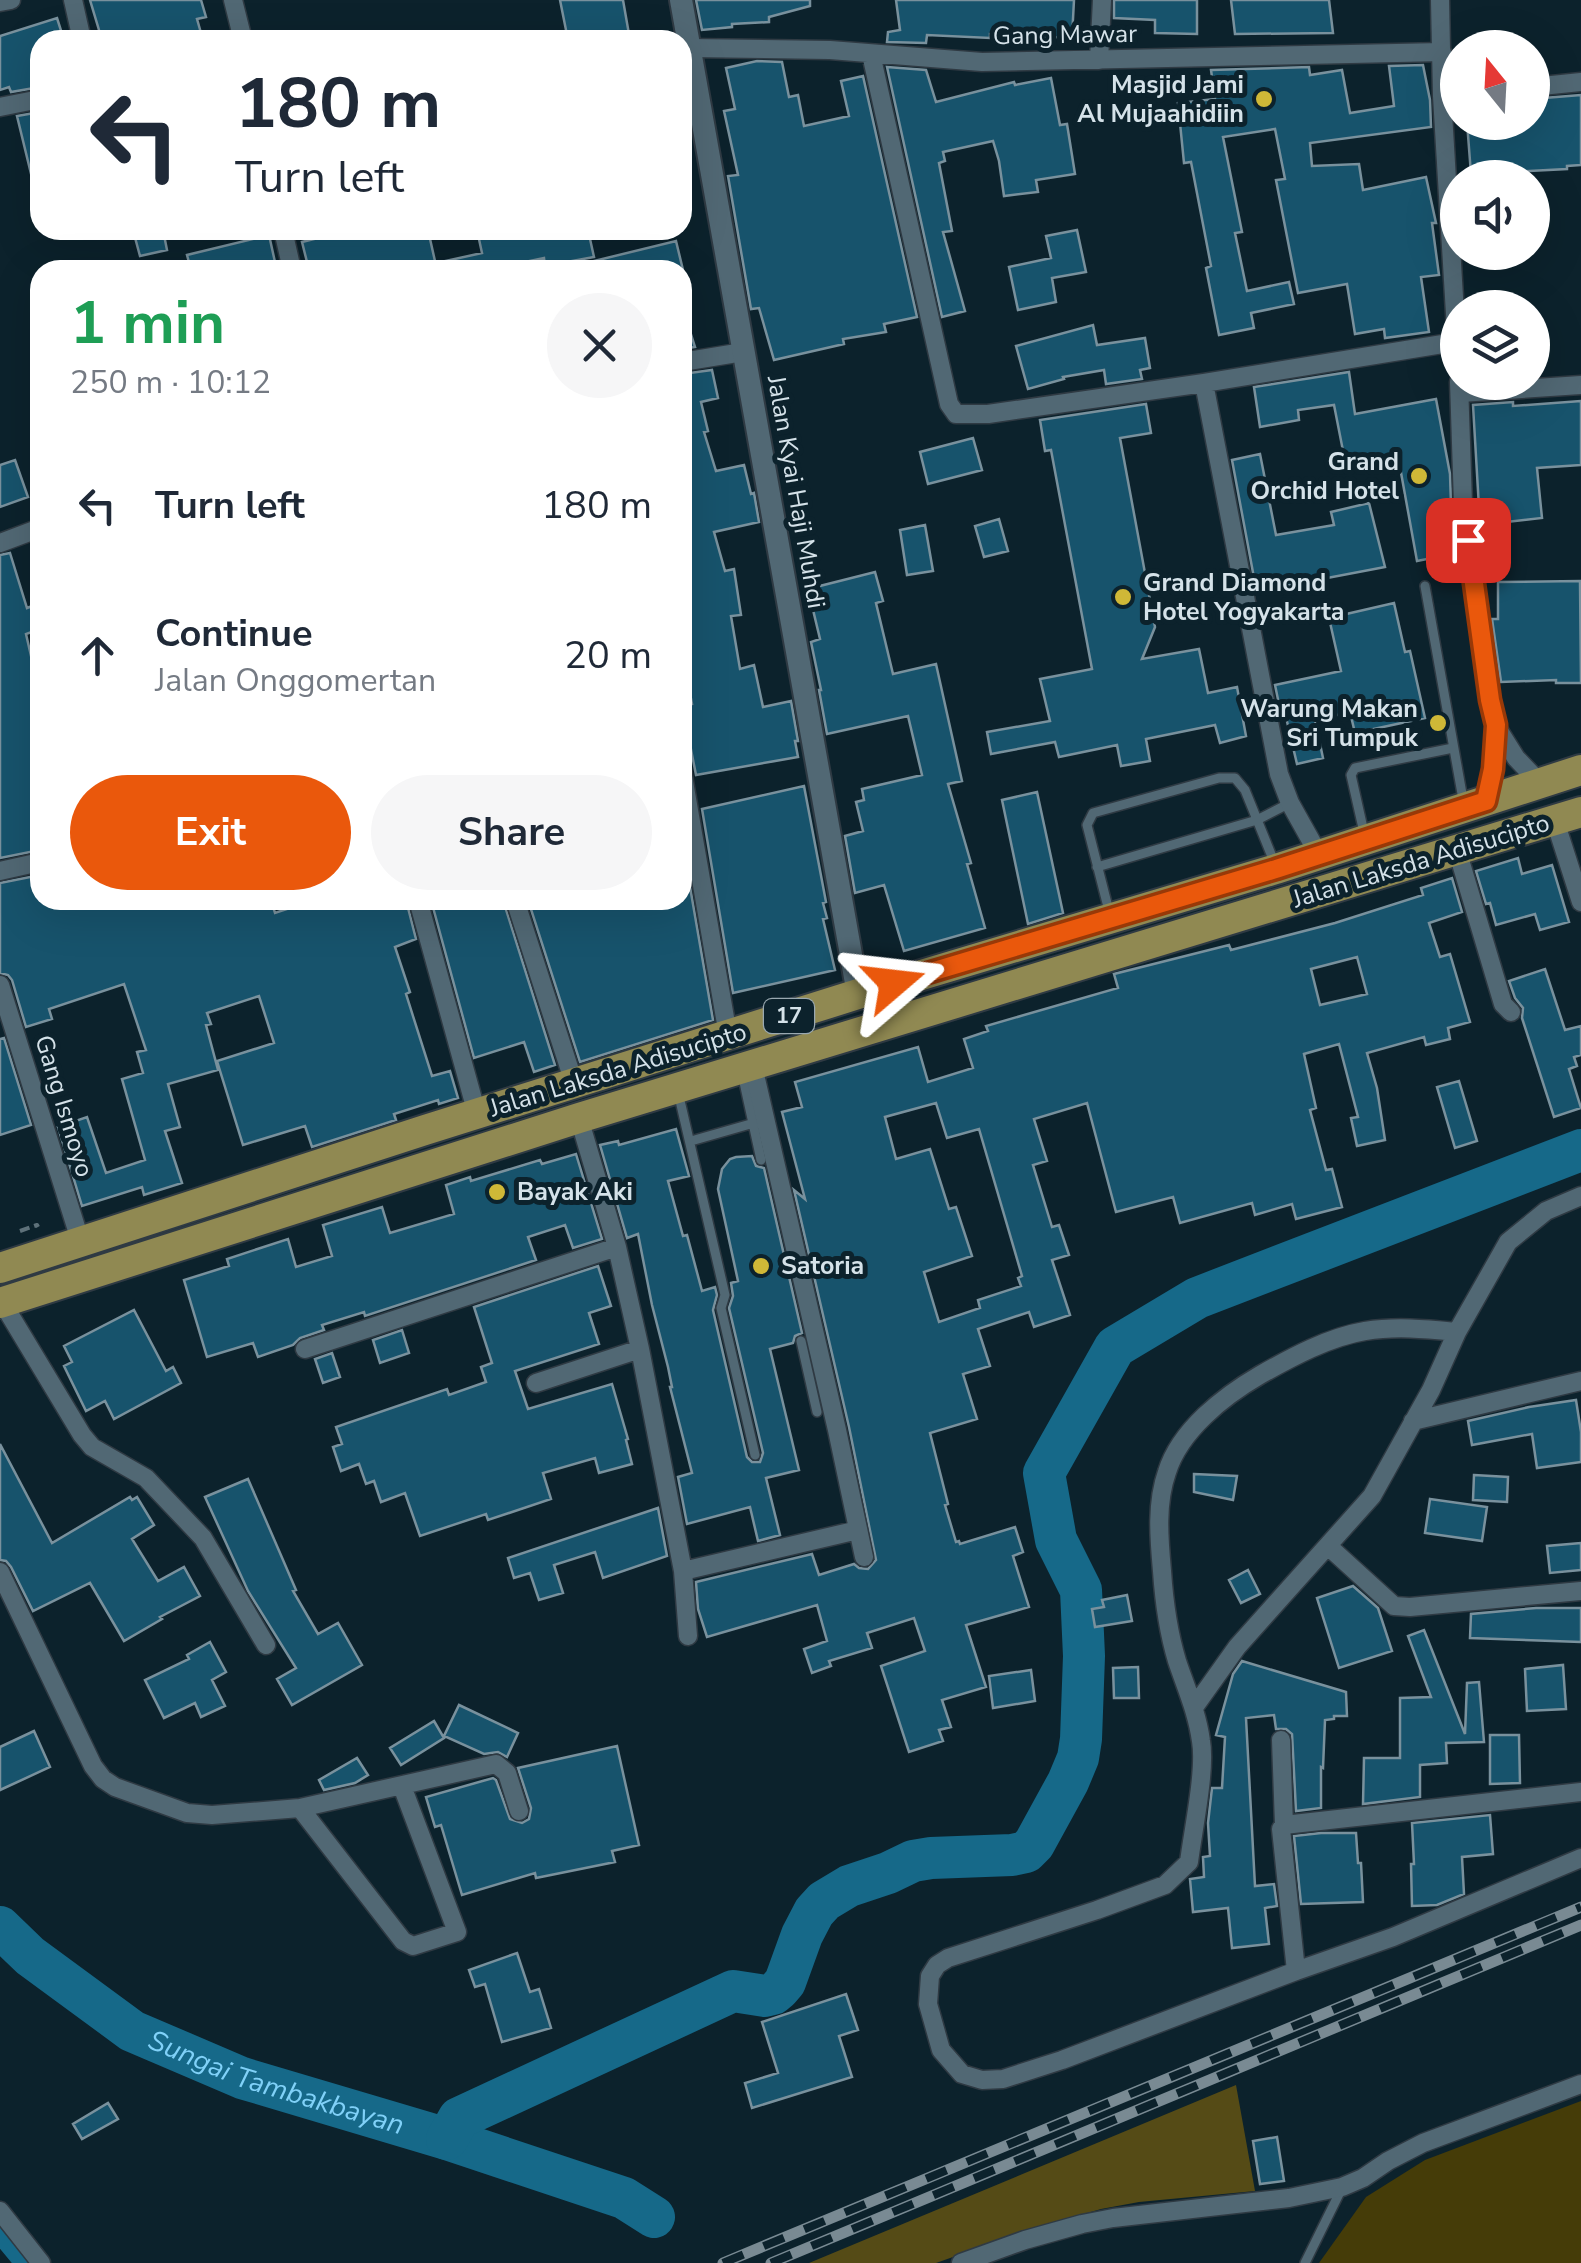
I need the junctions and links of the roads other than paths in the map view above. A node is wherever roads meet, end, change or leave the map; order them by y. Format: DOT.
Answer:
graph roads {
  1 [pos="11,0"];
  2 [pos="73,0"];
  3 [pos="233,0"];
  4 [pos="681,0"];
  5 [pos="1102,0"];
  6 [pos="1440,0"];
  7 [pos="0,2"];
  8 [pos="80,30"];
  9 [pos="240,30"];
  10 [pos="685,30"];
  11 [pos="1441,30"];
  12 [pos="1440,52"];
  13 [pos="871,54"];
  14 [pos="692,55"];
  15 [pos="1099,60"];
  16 [pos="692,76"];
  17 [pos="1581,82"];
  18 [pos="1550,85"];
  19 [pos="30,101"];
  20 [pos="0,107"];
  21 [pos="1451,140"];
  22 [pos="1455,290"];
  23 [pos="1440,345"];
  24 [pos="744,352"];
  25 [pos="692,360"];
  26 [pos="1204,383"];
  27 [pos="1581,385"];
  28 [pos="1550,386"];
  29 [pos="1460,400"];
  30 [pos="30,532"];
  31 [pos="0,543"];
  32 [pos="1425,586"];
  33 [pos="1496,725"];
  34 [pos="1453,748"];
  35 [pos="1581,770"];
  36 [pos="1540,784"];
  37 [pos="1290,804"];
  38 [pos="1476,804"];
  39 [pos="1568,816"];
  40 [pos="1257,820"];
  41 [pos="692,828"];
  42 [pos="1365,840"];
  43 [pos="1457,850"];
  44 [pos="1319,854"];
  45 [pos="30,864"];
  46 [pos="1097,866"];
  47 [pos="1276,869"];
  48 [pos="0,871"];
  49 [pos="1581,902"];
  50 [pos="421,910"];
  51 [pos="519,910"];
  52 [pos="1111,918"];
  53 [pos="0,985"];
  54 [pos="858,994"];
  55 [pos="1511,1012"];
  56 [pos="728,1035"];
  57 [pos="747,1068"];
  58 [pos="574,1084"];
  59 [pos="678,1089"];
  60 [pos="477,1114"];
  61 [pos="579,1118"];
  62 [pos="754,1123"];
  63 [pos="691,1142"];
  64 [pos="761,1160"];
  65 [pos="1581,1196"];
  66 [pos="81,1243"];
  67 [pos="617,1247"];
  68 [pos="0,1268"];
  69 [pos="1,1302"];
  70 [pos="1456,1332"];
  71 [pos="801,1341"];
  72 [pos="306,1348"];
  73 [pos="640,1349"];
  74 [pos="1581,1381"];
  75 [pos="536,1383"];
  76 [pos="816,1412"];
  77 [pos="1413,1421"];
  78 [pos="755,1455"];
  79 [pos="858,1530"];
  80 [pos="1328,1546"];
  81 [pos="864,1557"];
  82 [pos="683,1571"];
  83 [pos="0,1572"];
  84 [pos="1581,1591"];
  85 [pos="688,1636"];
  86 [pos="266,1645"];
  87 [pos="1195,1706"];
  88 [pos="1281,1740"];
  89 [pos="402,1786"];
  90 [pos="1581,1792"];
  91 [pos="300,1808"];
  92 [pos="519,1811"];
  93 [pos="1284,1826"];
  94 [pos="1581,1858"];
  95 [pos="1296,1971"];
  96 [pos="1581,2084"];
  97 [pos="1342,2187"];
  98 [pos="0,2211"];
  99 [pos="41,2263"];
  100 [pos="962,2263"];
  101 [pos="1306,2263"];
  1 -- 7 [label="street"];
  2 -- 8 [label="street"];
  3 -- 9 [label="street"];
  4 -- 10 [label="street, Jalan Kyai Haji Muhdi"];
  5 -- 15 [label="street"];
  6 -- 11 [label="street"];
  12 -- 15 [label="street, Gang Mawar"];
  13 -- 14 [label="street, Gang Mawar"];
  13 -- 15 [label="street, Gang Mawar"];
  13 -- 26 [label="street"];
  16 -- 24 [label="street, Jalan Kyai Haji Muhdi"];
  17 -- 18 [label="street"];
  19 -- 20 [label="street"];
  21 -- 22 [label="street"];
  23 -- 26 [label="street"];
  24 -- 25 [label="street"];
  24 -- 54 [label="street, Jalan Kyai Haji Muhdi"];
  26 -- 37 [label="street"];
  27 -- 28 [label="street"];
  29 -- 33 [label="street"];
  30 -- 31 [label="street"];
  32 -- 34 [label="lane"];
  33 -- 36 [label="street"];
  33 -- 38 [label="street"];
  34 -- 38 [label="lane"];
  34 -- 42 [label="lane"];
  35 -- 36 [label="highway, Jalan Laksda Adisucipto / 17"];
  36 -- 38 [label="highway, Jalan Laksda Adisucipto / 17"];
  37 -- 40 [label="lane"];
  37 -- 44 [label="street"];
  38 -- 42 [label="highway, Jalan Laksda Adisucipto / 17"];
  39 -- 43 [label="highway, Jalan Laksda Adisucipto / 17"];
  39 -- 49 [label="street"];
  40 -- 46 [label="lane"];
  40 -- 46 [label="lane"];
  40 -- 47 [label="lane"];
  41 -- 56 [label="street"];
  42 -- 44 [label="highway, Jalan Laksda Adisucipto / 17"];
  43 -- 55 [label="street"];
  43 -- 57 [label="highway, Jalan Laksda Adisucipto / 17"];
  44 -- 47 [label="highway, Jalan Laksda Adisucipto / 17"];
  45 -- 48 [label="street"];
  46 -- 52 [label="lane"];
  47 -- 52 [label="highway, Jalan Laksda Adisucipto / 17"];
  50 -- 60 [label="street"];
  51 -- 58 [label="street"];
  52 -- 54 [label="highway, Jalan Laksda Adisucipto / 17"];
  53 -- 66 [label="street, Gang Ismoyo"];
  54 -- 56 [label="highway, Jalan Laksda Adisucipto / 17"];
  56 -- 58 [label="highway, Jalan Laksda Adisucipto / 17"];
  57 -- 59 [label="highway, Jalan Laksda Adisucipto / 17"];
  57 -- 62 [label="lane"];
  57 -- 79 [label="street"];
  58 -- 60 [label="highway, Jalan Laksda Adisucipto / 17"];
  59 -- 61 [label="highway, Jalan Laksda Adisucipto / 17"];
  59 -- 63 [label="lane"];
  60 -- 66 [label="highway, Jalan Laksda Adisucipto / 17"];
  61 -- 67 [label="street"];
  61 -- 69 [label="highway, Jalan Laksda Adisucipto / 17"];
  62 -- 63 [label="lane"];
  62 -- 64 [label="lane"];
  63 -- 78 [label="lane"];
  65 -- 70 [label="street"];
  66 -- 68 [label="highway, Jalan Laksda Adisucipto / 17"];
  67 -- 72 [label="street"];
  67 -- 73 [label="street"];
  69 -- 86 [label="street"];
  70 -- 77 [label="street"];
  70 -- 87 [label="street"];
  71 -- 76 [label="lane"];
  73 -- 75 [label="street"];
  73 -- 82 [label="street"];
  74 -- 77 [label="street"];
  77 -- 80 [label="street"];
  79 -- 81 [label="street"];
  79 -- 82 [label="street"];
  80 -- 84 [label="street"];
  80 -- 87 [label="street"];
  82 -- 85 [label="street"];
  83 -- 91 [label="street"];
  87 -- 95 [label="street"];
  88 -- 93 [label="street"];
  89 -- 91 [label="street"];
  89 -- 91 [label="street"];
  89 -- 92 [label="street"];
  90 -- 93 [label="street"];
  93 -- 95 [label="street"];
  94 -- 95 [label="street"];
  96 -- 97 [label="street"];
  97 -- 100 [label="street"];
  97 -- 101 [label="lane"];
  98 -- 99 [label="street"];
}
